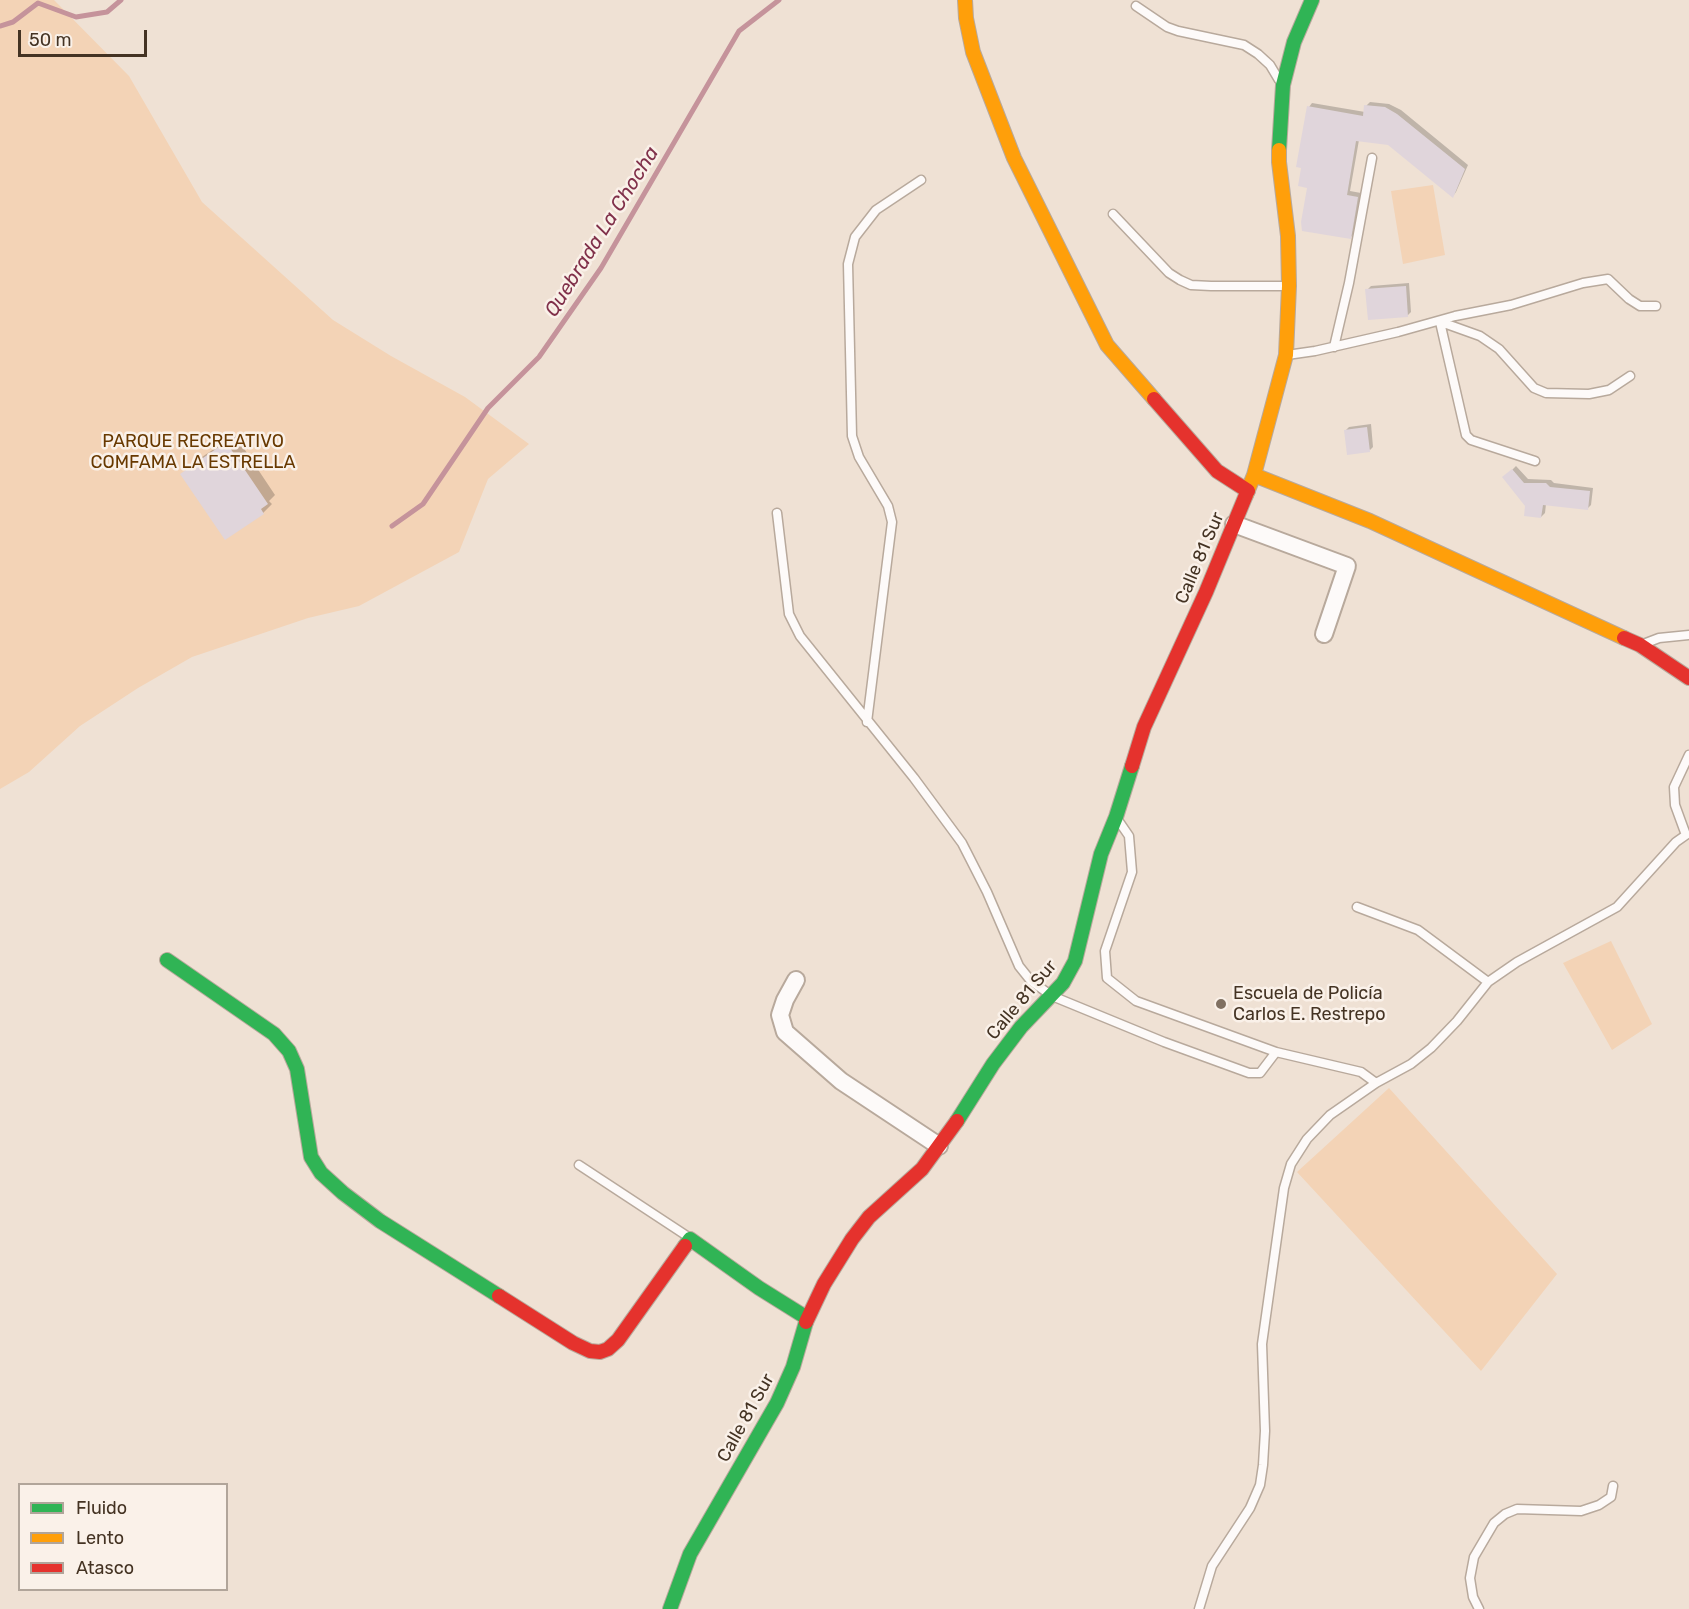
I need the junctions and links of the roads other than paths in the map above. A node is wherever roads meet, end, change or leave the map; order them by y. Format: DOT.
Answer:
graph roads {
  1 [pos="965,0"];
  2 [pos="1312,0"];
  3 [pos="1136,6"];
  4 [pos="1283,85"];
  5 [pos="1372,158"];
  6 [pos="921,180"];
  7 [pos="1113,214"];
  8 [pos="1289,286"];
  9 [pos="1656,306"];
  10 [pos="1440,321"];
  11 [pos="1334,347"];
  12 [pos="1287,355"];
  13 [pos="1630,376"];
  14 [pos="1535,460"];
  15 [pos="1254,476"];
  16 [pos="1248,491"];
  17 [pos="777,513"];
  18 [pos="1234,524"];
  19 [pos="1324,634"];
  20 [pos="1689,634"];
  21 [pos="1640,645"];
  22 [pos="1689,678"];
  23 [pos="867,722"];
  24 [pos="1689,756"];
  25 [pos="1116,817"];
  26 [pos="1687,837"];
  27 [pos="1357,907"];
  28 [pos="167,960"];
  29 [pos="796,980"];
  30 [pos="1488,982"];
  31 [pos="1052,996"];
  32 [pos="1276,1052"];
  33 [pos="1376,1083"];
  34 [pos="939,1146"];
  35 [pos="579,1165"];
  36 [pos="690,1239"];
  37 [pos="807,1317"];
  38 [pos="1613,1486"];
  39 [pos="670,1609"];
  40 [pos="1198,1609"];
  41 [pos="1479,1609"];
  1 -- 16 [label="street"];
  2 -- 4 [label="street, Calle 81 Sur"];
  3 -- 4 [label="lane"];
  4 -- 8 [label="street, Calle 81 Sur"];
  5 -- 11 [label="lane"];
  6 -- 23 [label="lane"];
  7 -- 8 [label="lane"];
  8 -- 12 [label="street, Calle 81 Sur"];
  9 -- 10 [label="lane"];
  10 -- 11 [label="lane"];
  10 -- 13 [label="lane"];
  10 -- 14 [label="lane"];
  11 -- 12 [label="lane"];
  12 -- 15 [label="street, Calle 81 Sur"];
  15 -- 16 [label="street, Calle 81 Sur"];
  15 -- 21 [label="street"];
  16 -- 18 [label="street, Calle 81 Sur"];
  17 -- 23 [label="lane"];
  18 -- 19 [label="street"];
  18 -- 25 [label="street, Calle 81 Sur"];
  20 -- 21 [label="lane"];
  21 -- 22 [label="street"];
  23 -- 31 [label="lane"];
  24 -- 26 [label="lane"];
  25 -- 31 [label="street, Calle 81 Sur"];
  25 -- 32 [label="lane"];
  26 -- 30 [label="lane"];
  27 -- 30 [label="lane"];
  28 -- 36 [label="street"];
  29 -- 34 [label="street"];
  30 -- 33 [label="lane"];
  31 -- 32 [label="lane"];
  31 -- 34 [label="street, Calle 81 Sur"];
  32 -- 33 [label="lane"];
  33 -- 40 [label="lane"];
  34 -- 37 [label="street, Calle 81 Sur"];
  35 -- 36 [label="lane"];
  36 -- 37 [label="street"];
  37 -- 39 [label="street, Calle 81 Sur"];
  38 -- 41 [label="lane"];
}
